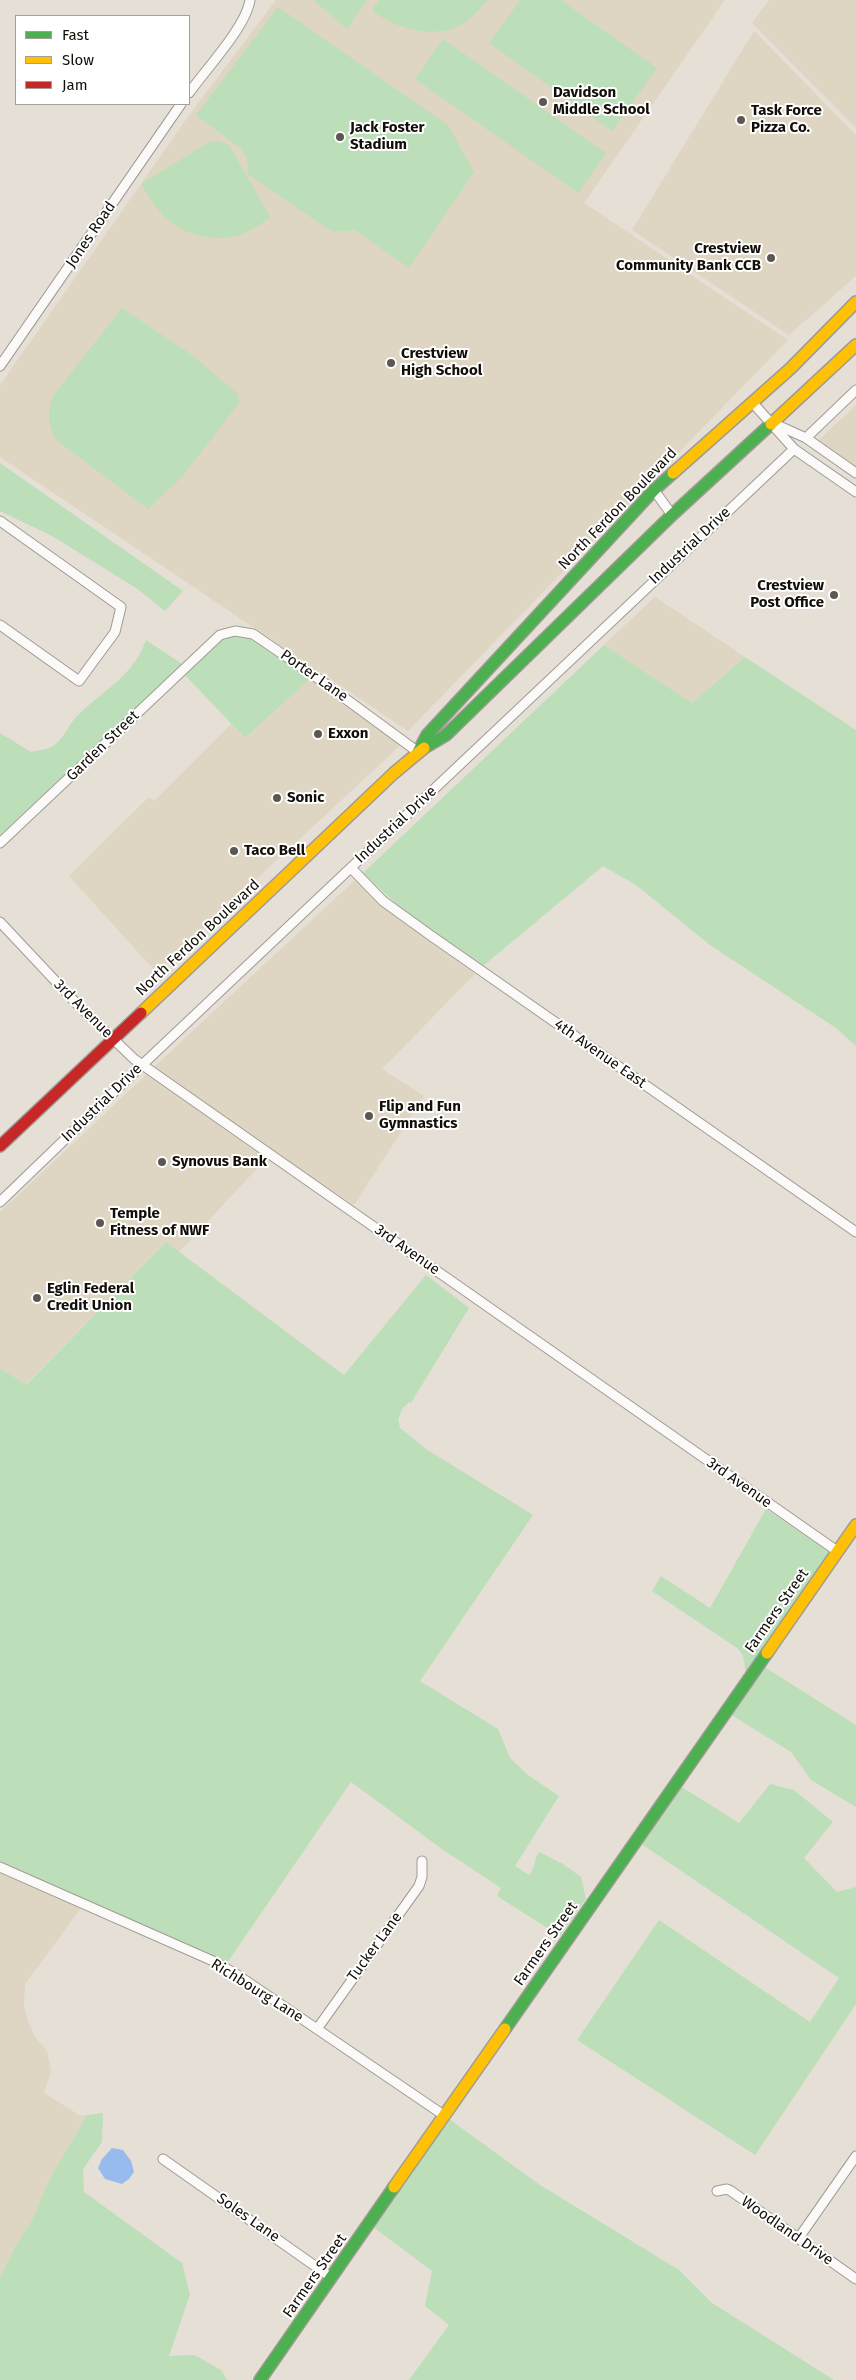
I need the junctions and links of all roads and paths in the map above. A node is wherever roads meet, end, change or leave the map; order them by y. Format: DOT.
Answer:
graph roads {
  1 [pos="250,0"];
  2 [pos="190,92"];
  3 [pos="180,105"];
  4 [pos="856,302"];
  5 [pos="856,345"];
  6 [pos="0,366"];
  7 [pos="856,390"];
  8 [pos="752,402"];
  9 [pos="773,424"];
  10 [pos="806,438"];
  11 [pos="794,449"];
  12 [pos="856,472"];
  13 [pos="855,489"];
  14 [pos="654,490"];
  15 [pos="672,515"];
  16 [pos="0,521"];
  17 [pos="0,625"];
  18 [pos="205,649"];
  19 [pos="418,752"];
  20 [pos="0,843"];
  21 [pos="351,868"];
  22 [pos="0,922"];
  23 [pos="113,1039"];
  24 [pos="142,1065"];
  25 [pos="0,1146"];
  26 [pos="0,1202"];
  27 [pos="856,1232"];
  28 [pos="856,1525"];
  29 [pos="838,1551"];
  30 [pos="422,1861"];
  31 [pos="0,1867"];
  32 [pos="317,2029"];
  33 [pos="445,2116"];
  34 [pos="856,2156"];
  35 [pos="163,2159"];
  36 [pos="716,2191"];
  37 [pos="798,2239"];
  38 [pos="332,2278"];
  39 [pos="856,2279"];
  40 [pos="260,2380"];
  1 -- 2 [label="street"];
  3 -- 6 [label="street, Jones Road"];
  4 -- 8 [label="main road, North Ferdon Boulevard"];
  5 -- 9 [label="main road, North Ferdon Boulevard"];
  7 -- 10 [label="street"];
  8 -- 9 [label="street"];
  8 -- 14 [label="main road, North Ferdon Boulevard"];
  9 -- 10 [label="street"];
  9 -- 11 [label="street"];
  9 -- 15 [label="main road, North Ferdon Boulevard"];
  10 -- 12 [label="street"];
  11 -- 13 [label="street"];
  11 -- 21 [label="street, Industrial Drive"];
  14 -- 15 [label="street"];
  14 -- 19 [label="main road, North Ferdon Boulevard"];
  15 -- 19 [label="main road, North Ferdon Boulevard"];
  16 -- 17 [label="street"];
  18 -- 19 [label="street, Porter Lane"];
  18 -- 20 [label="street, Garden Street"];
  19 -- 23 [label="main road, North Ferdon Boulevard"];
  21 -- 24 [label="street, Industrial Drive"];
  21 -- 27 [label="street, 4th Avenue East"];
  22 -- 23 [label="street, 3rd Avenue"];
  23 -- 24 [label="street, 3rd Avenue"];
  23 -- 25 [label="main road, North Ferdon Boulevard"];
  24 -- 26 [label="street, Industrial Drive"];
  24 -- 29 [label="street, 3rd Avenue"];
  28 -- 29 [label="main road, Farmers Street"];
  29 -- 33 [label="main road, Farmers Street"];
  30 -- 32 [label="street, Tucker Lane"];
  31 -- 32 [label="street, Richbourg Lane"];
  32 -- 33 [label="street, Richbourg Lane"];
  33 -- 38 [label="main road, Farmers Street"];
  34 -- 37 [label="street"];
  35 -- 38 [label="street, Soles Lane"];
  36 -- 37 [label="street, Woodland Drive"];
  37 -- 39 [label="street, Woodland Drive"];
  38 -- 40 [label="main road, Farmers Street"];
}
